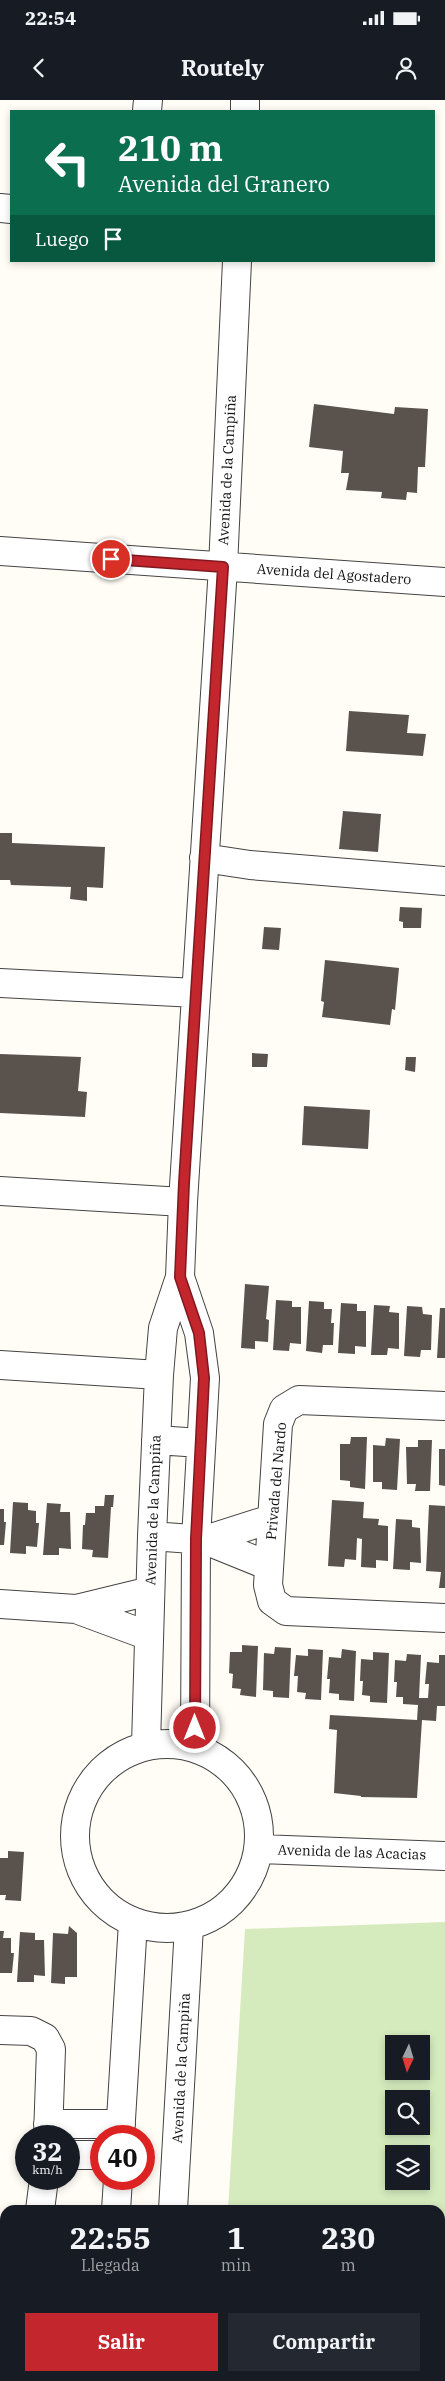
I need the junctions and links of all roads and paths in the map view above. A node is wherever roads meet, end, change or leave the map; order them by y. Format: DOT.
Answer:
graph roads {
  1 [pos="237,262"];
  2 [pos="0,551"];
  3 [pos="223,567"];
  4 [pos="445,582"];
  5 [pos="204,858"];
  6 [pos="445,881"];
  7 [pos="0,983"];
  8 [pos="196,993"];
  9 [pos="0,1191"];
  10 [pos="183,1202"];
  11 [pos="180,1277"];
  12 [pos="0,1365"];
  13 [pos="159,1374"];
  14 [pos="445,1406"];
  15 [pos="156,1440"];
  16 [pos="201,1443"];
  17 [pos="264,1521"];
  18 [pos="152,1536"];
  19 [pos="201,1539"];
  20 [pos="268,1566"];
  21 [pos="150,1591"];
  22 [pos="0,1604"];
  23 [pos="76,1609"];
  24 [pos="445,1618"];
  25 [pos="149,1636"];
  26 [pos="146,1745"];
  27 [pos="195,1747"];
  28 [pos="260,1849"];
  29 [pos="445,1856"];
  30 [pos="133,1922"];
  31 [pos="189,1926"];
  32 [pos="0,2030"];
  33 [pos="48,2125"];
  34 [pos="121,2125"];
  35 [pos="43,2190"];
  36 [pos="117,2190"];
  37 [pos="41,2205"];
  38 [pos="116,2205"];
  39 [pos="173,2205"];
  1 -- 3 [label="street, Avenida de la Campiña"];
  2 -- 3 [label="street, Avenida del Agostadero"];
  3 -- 4 [label="street, Avenida del Agostadero"];
  3 -- 5 [label="street, Avenida de la Campiña"];
  5 -- 6 [label="street"];
  5 -- 8 [label="street, Avenida de la Campiña"];
  7 -- 8 [label="street"];
  8 -- 10 [label="street, Avenida de la Campiña"];
  9 -- 10 [label="street"];
  10 -- 11 [label="street, Avenida de la Campiña"];
  11 -- 13 [label="street, Avenida de la Campiña"];
  11 -- 16 [label="street, Avenida de la Campiña"];
  12 -- 13 [label="street"];
  13 -- 15 [label="street, Avenida de la Campiña"];
  14 -- 17 [label="street, Privada del Nardo"];
  15 -- 16 [label="street"];
  15 -- 18 [label="street, Avenida de la Campiña"];
  16 -- 19 [label="street, Avenida de la Campiña"];
  17 -- 19 [label="street, Privada del Nardo"];
  17 -- 20 [label="street, Privada del Nardo"];
  18 -- 19 [label="street, Privada del Nardo"];
  18 -- 21 [label="street, Avenida de la Campiña"];
  19 -- 20 [label="street"];
  19 -- 27 [label="street, Avenida de la Campiña"];
  20 -- 24 [label="street, Privada del Nardo"];
  21 -- 23 [label="street"];
  21 -- 25 [label="street, Avenida de la Campiña"];
  22 -- 23 [label="street"];
  23 -- 25 [label="street"];
  25 -- 26 [label="street, Avenida de la Campiña"];
  26 -- 27 [label="street"];
  26 -- 30 [label="street"];
  27 -- 28 [label="street"];
  28 -- 29 [label="street, Avenida de las Acacias"];
  28 -- 31 [label="street"];
  30 -- 31 [label="street"];
  30 -- 34 [label="street"];
  31 -- 39 [label="street, Avenida de la Campiña"];
  32 -- 33 [label="street"];
  35 -- 37 [label="street"];
  36 -- 38 [label="street"];
}
